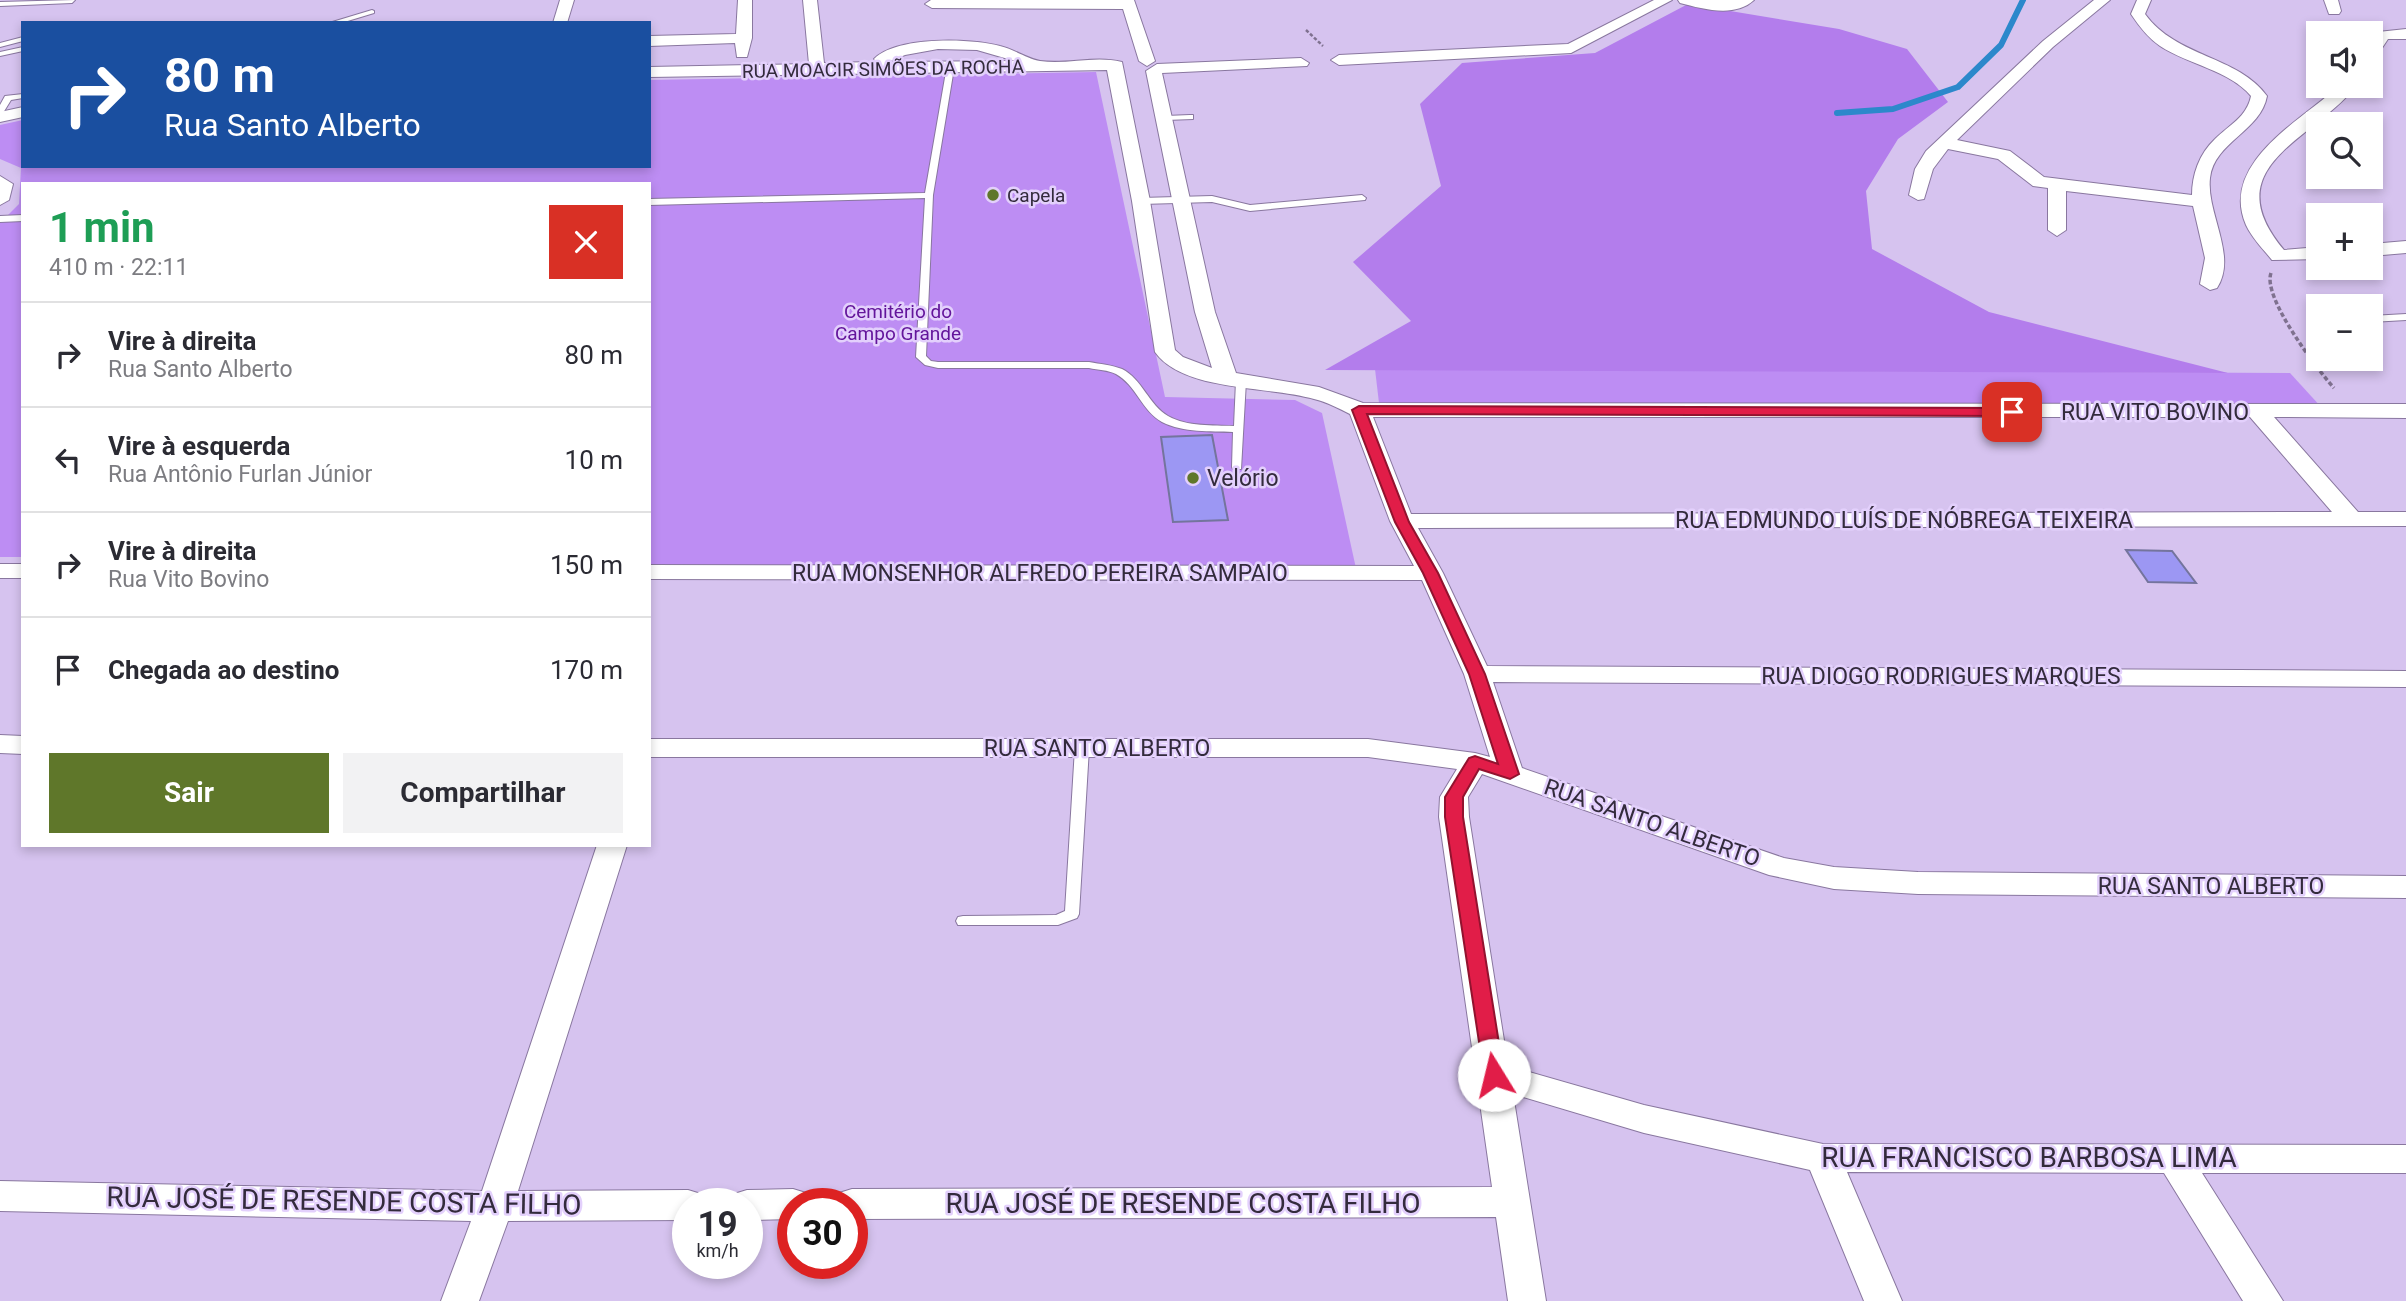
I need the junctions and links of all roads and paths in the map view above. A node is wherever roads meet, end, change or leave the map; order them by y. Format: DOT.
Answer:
graph roads {
  1 [pos="567,0"];
  2 [pos="745,0"];
  3 [pos="810,0"];
  4 [pos="1665,0"];
  5 [pos="1685,0"];
  6 [pos="1747,0"];
  7 [pos="2098,0"];
  8 [pos="2144,0"];
  9 [pos="72,1"];
  10 [pos="932,2"];
  11 [pos="1128,3"];
  12 [pos="0,4"];
  13 [pos="372,12"];
  14 [pos="339,21"];
  15 [pos="561,21"];
  16 [pos="2406,34"];
  17 [pos="2383,35"];
  18 [pos="744,38"];
  19 [pos="21,39"];
  20 [pos="651,41"];
  21 [pos="0,44"];
  22 [pos="943,45"];
  23 [pos="21,50"];
  24 [pos="0,54"];
  25 [pos="1339,60"];
  26 [pos="1301,62"];
  27 [pos="866,66"];
  28 [pos="1039,67"];
  29 [pos="1116,67"];
  30 [pos="1153,67"];
  31 [pos="817,68"];
  32 [pos="950,68"];
  33 [pos="740,71"];
  34 [pos="651,72"];
  35 [pos="0,90"];
  36 [pos="21,96"];
  37 [pos="8,98"];
  38 [pos="2337,98"];
  39 [pos="0,111"];
  40 [pos="21,112"];
  41 [pos="0,117"];
  42 [pos="1190,117"];
  43 [pos="1166,118"];
  44 [pos="1945,143"];
  45 [pos="0,181"];
  46 [pos="2057,185"];
  47 [pos="929,195"];
  48 [pos="1918,195"];
  49 [pos="1362,198"];
  50 [pos="0,200"];
  51 [pos="1181,200"];
  52 [pos="1141,201"];
  53 [pos="651,202"];
  54 [pos="2201,202"];
  55 [pos="21,218"];
  56 [pos="0,219"];
  57 [pos="2057,230"];
  58 [pos="1191,242"];
  59 [pos="1148,245"];
  60 [pos="2406,247"];
  61 [pos="2383,249"];
  62 [pos="2306,254"];
  63 [pos="2279,256"];
  64 [pos="2210,284"];
  65 [pos="2406,317"];
  66 [pos="2383,318"];
  67 [pos="1234,379"];
  68 [pos="1359,410"];
  69 [pos="2358,411"];
  70 [pos="2406,411"];
  71 [pos="2258,413"];
  72 [pos="1237,429"];
  73 [pos="1237,467"];
  74 [pos="2351,519"];
  75 [pos="2406,519"];
  76 [pos="1402,522"];
  77 [pos="0,571"];
  78 [pos="21,571"];
  79 [pos="651,572"];
  80 [pos="1431,573"];
  81 [pos="1477,674"];
  82 [pos="2406,679"];
  83 [pos="0,744"];
  84 [pos="21,745"];
  85 [pos="651,748"];
  86 [pos="1082,748"];
  87 [pos="1475,762"];
  88 [pos="1510,774"];
  89 [pos="611,847"];
  90 [pos="2406,887"];
  91 [pos="963,921"];
  92 [pos="1494,1075"];
  93 [pos="1823,1158"];
  94 [pos="2174,1158"];
  95 [pos="2406,1159"];
  96 [pos="0,1196"];
  97 [pos="1513,1202"];
  98 [pos="868,1204"];
  99 [pos="672,1205"];
  100 [pos="495,1206"];
  101 [pos="460,1301"];
  102 [pos="1527,1301"];
  103 [pos="1883,1301"];
  104 [pos="2264,1301"];
  1 -- 15 [label="street"];
  2 -- 18 [label="street"];
  3 -- 31 [label="street"];
  4 -- 25 [label="street"];
  5 -- 6 [label="street"];
  7 -- 44 [label="street"];
  8 -- 54 [label="street"];
  9 -- 12 [label="lane"];
  10 -- 11 [label="street"];
  10 -- 22 [label="street"];
  11 -- 30 [label="street"];
  13 -- 14 [label="lane"];
  16 -- 17 [label="street"];
  18 -- 20 [label="street"];
  18 -- 33 [label="street"];
  19 -- 21 [label="lane"];
  22 -- 27 [label="street"];
  22 -- 28 [label="street"];
  23 -- 24 [label="lane"];
  26 -- 30 [label="street, RUA MOACIR SIMÕES DA ROCHA"];
  27 -- 31 [label="street, RUA MOACIR SIMÕES DA ROCHA"];
  27 -- 32 [label="street, RUA MOACIR SIMÕES DA ROCHA"];
  28 -- 29 [label="street, RUA MOACIR SIMÕES DA ROCHA"];
  28 -- 32 [label="street, RUA MOACIR SIMÕES DA ROCHA"];
  29 -- 30 [label="street, RUA MOACIR SIMÕES DA ROCHA"];
  29 -- 52 [label="street"];
  30 -- 43 [label="street"];
  31 -- 33 [label="street, RUA MOACIR SIMÕES DA ROCHA"];
  32 -- 47 [label="lane"];
  33 -- 34 [label="street, RUA MOACIR SIMÕES DA ROCHA"];
  35 -- 37 [label="lane"];
  36 -- 37 [label="lane"];
  37 -- 39 [label="lane"];
  38 -- 63 [label="street"];
  40 -- 41 [label="street"];
  42 -- 43 [label="lane"];
  43 -- 51 [label="street"];
  44 -- 46 [label="street"];
  44 -- 48 [label="street"];
  45 -- 50 [label="street"];
  46 -- 54 [label="street"];
  46 -- 57 [label="street"];
  47 -- 53 [label="lane"];
  47 -- 72 [label="lane"];
  49 -- 51 [label="lane"];
  51 -- 52 [label="lane"];
  51 -- 58 [label="street"];
  52 -- 59 [label="street"];
  54 -- 64 [label="street"];
  55 -- 56 [label="lane"];
  58 -- 59 [label="street"];
  58 -- 67 [label="street"];
  59 -- 67 [label="street"];
  60 -- 61 [label="street"];
  62 -- 63 [label="street"];
  63 -- 69 [label="path"];
  65 -- 66 [label="lane"];
  67 -- 68 [label="street"];
  67 -- 72 [label="lane"];
  68 -- 71 [label="street, RUA VITO BOVINO"];
  68 -- 76 [label="street"];
  69 -- 70 [label="street, RUA VITO BOVINO"];
  69 -- 71 [label="street, RUA VITO BOVINO"];
  71 -- 74 [label="street"];
  72 -- 73 [label="lane"];
  74 -- 75 [label="street, RUA EDMUNDO LUÍS DE NÓBREGA TEIXEIRA"];
  74 -- 76 [label="street, RUA EDMUNDO LUÍS DE NÓBREGA TEIXEIRA"];
  76 -- 80 [label="street"];
  77 -- 78 [label="street"];
  79 -- 80 [label="street, RUA MONSENHOR ALFREDO PEREIRA SAMPAIO"];
  80 -- 81 [label="street"];
  81 -- 82 [label="street, RUA DIOGO RODRIGUES MARQUES"];
  81 -- 88 [label="street"];
  83 -- 84 [label="street"];
  85 -- 86 [label="street, RUA SANTO ALBERTO"];
  86 -- 87 [label="street, RUA SANTO ALBERTO"];
  86 -- 91 [label="lane"];
  87 -- 88 [label="street, RUA SANTO ALBERTO"];
  87 -- 92 [label="street"];
  88 -- 90 [label="street, RUA SANTO ALBERTO"];
  89 -- 100 [label="street"];
  92 -- 93 [label="street, RUA FRANCISCO BARBOSA LIMA"];
  92 -- 97 [label="street"];
  93 -- 94 [label="street, RUA FRANCISCO BARBOSA LIMA"];
  93 -- 103 [label="street"];
  94 -- 95 [label="street, RUA FRANCISCO BARBOSA LIMA"];
  94 -- 104 [label="street"];
  96 -- 100 [label="street, RUA JOSÉ DE RESENDE COSTA FILHO"];
  97 -- 98 [label="street, RUA JOSÉ DE RESENDE COSTA FILHO"];
  97 -- 102 [label="street"];
  99 -- 100 [label="street, RUA JOSÉ DE RESENDE COSTA FILHO"];
  100 -- 101 [label="street"];
}
